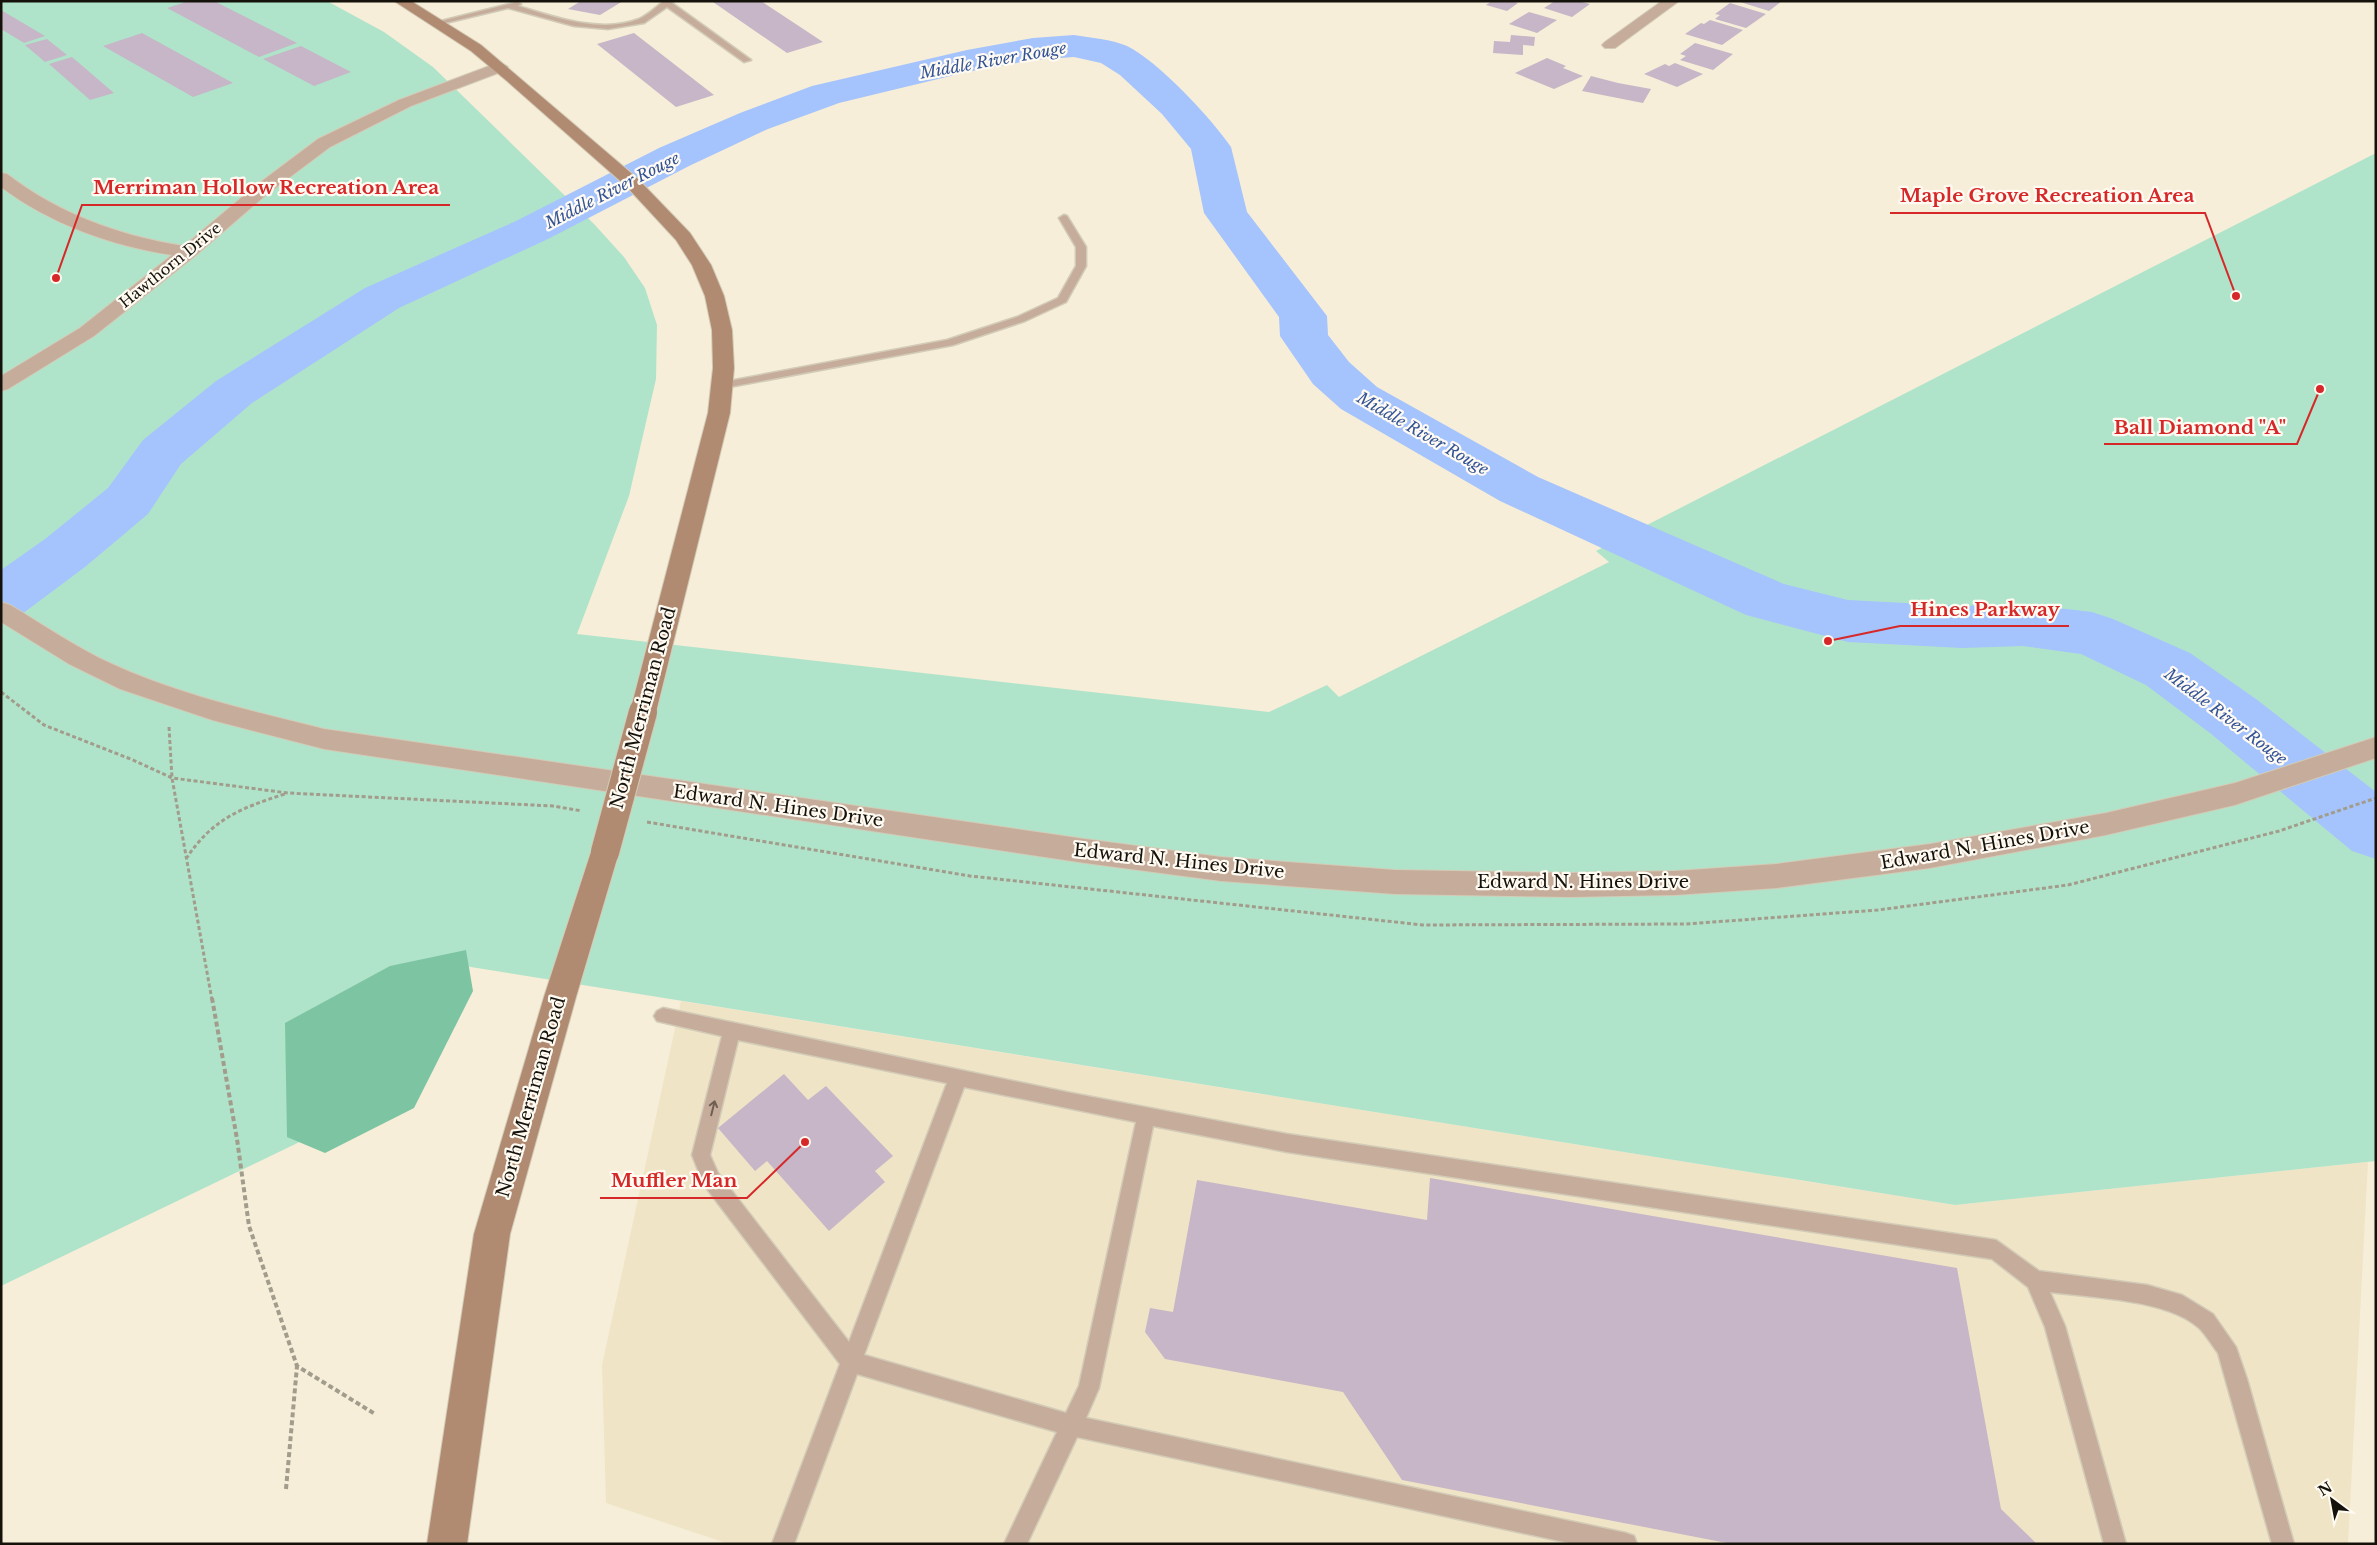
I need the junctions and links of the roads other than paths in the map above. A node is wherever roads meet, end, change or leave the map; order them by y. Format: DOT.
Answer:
graph roads {
  1 [pos="401,1"];
  2 [pos="528,1"];
  3 [pos="1672,1"];
  4 [pos="668,2"];
  5 [pos="508,6"];
  6 [pos="437,23"];
  7 [pos="1610,44"];
  8 [pos="747,60"];
  9 [pos="500,67"];
  10 [pos="1,178"];
  11 [pos="1064,218"];
  12 [pos="188,252"];
  13 [pos="724,385"];
  14 [pos="1,386"];
  15 [pos="1,611"];
  16 [pos="2366,751"];
  17 [pos="663,1016"];
  18 [pos="732,1030"];
  19 [pos="958,1078"];
  20 [pos="1146,1116"];
  21 [pos="2035,1280"];
  22 [pos="851,1362"];
  23 [pos="1071,1425"];
  24 [pos="447,1544"];
  25 [pos="783,1544"];
  26 [pos="1015,1544"];
  27 [pos="1626,1544"];
  28 [pos="2115,1544"];
  29 [pos="2283,1544"];
  1 -- 6 [label="main road, North Merriman Road"];
  2 -- 5 [label="lane"];
  3 -- 7 [label="street"];
  4 -- 5 [label="lane"];
  4 -- 8 [label="lane"];
  5 -- 6 [label="lane"];
  6 -- 9 [label="main road, North Merriman Road"];
  9 -- 12 [label="street, Hawthorn Drive"];
  9 -- 13 [label="main road, North Merriman Road"];
  10 -- 12 [label="street"];
  11 -- 13 [label="lane"];
  12 -- 14 [label="street, Hawthorn Drive"];
  13 -- 24 [label="main road, North Merriman Road, bridge"];
  15 -- 16 [label="street, Edward N. Hines Drive"];
  17 -- 18 [label="lane"];
  18 -- 19 [label="lane"];
  22 -- 18 [label="lane, one-way"];
  19 -- 20 [label="lane"];
  19 -- 22 [label="lane"];
  20 -- 21 [label="lane"];
  20 -- 23 [label="lane"];
  21 -- 28 [label="lane"];
  21 -- 29 [label="lane"];
  22 -- 23 [label="lane"];
  22 -- 25 [label="lane"];
  23 -- 26 [label="lane"];
  23 -- 27 [label="lane"];
}
